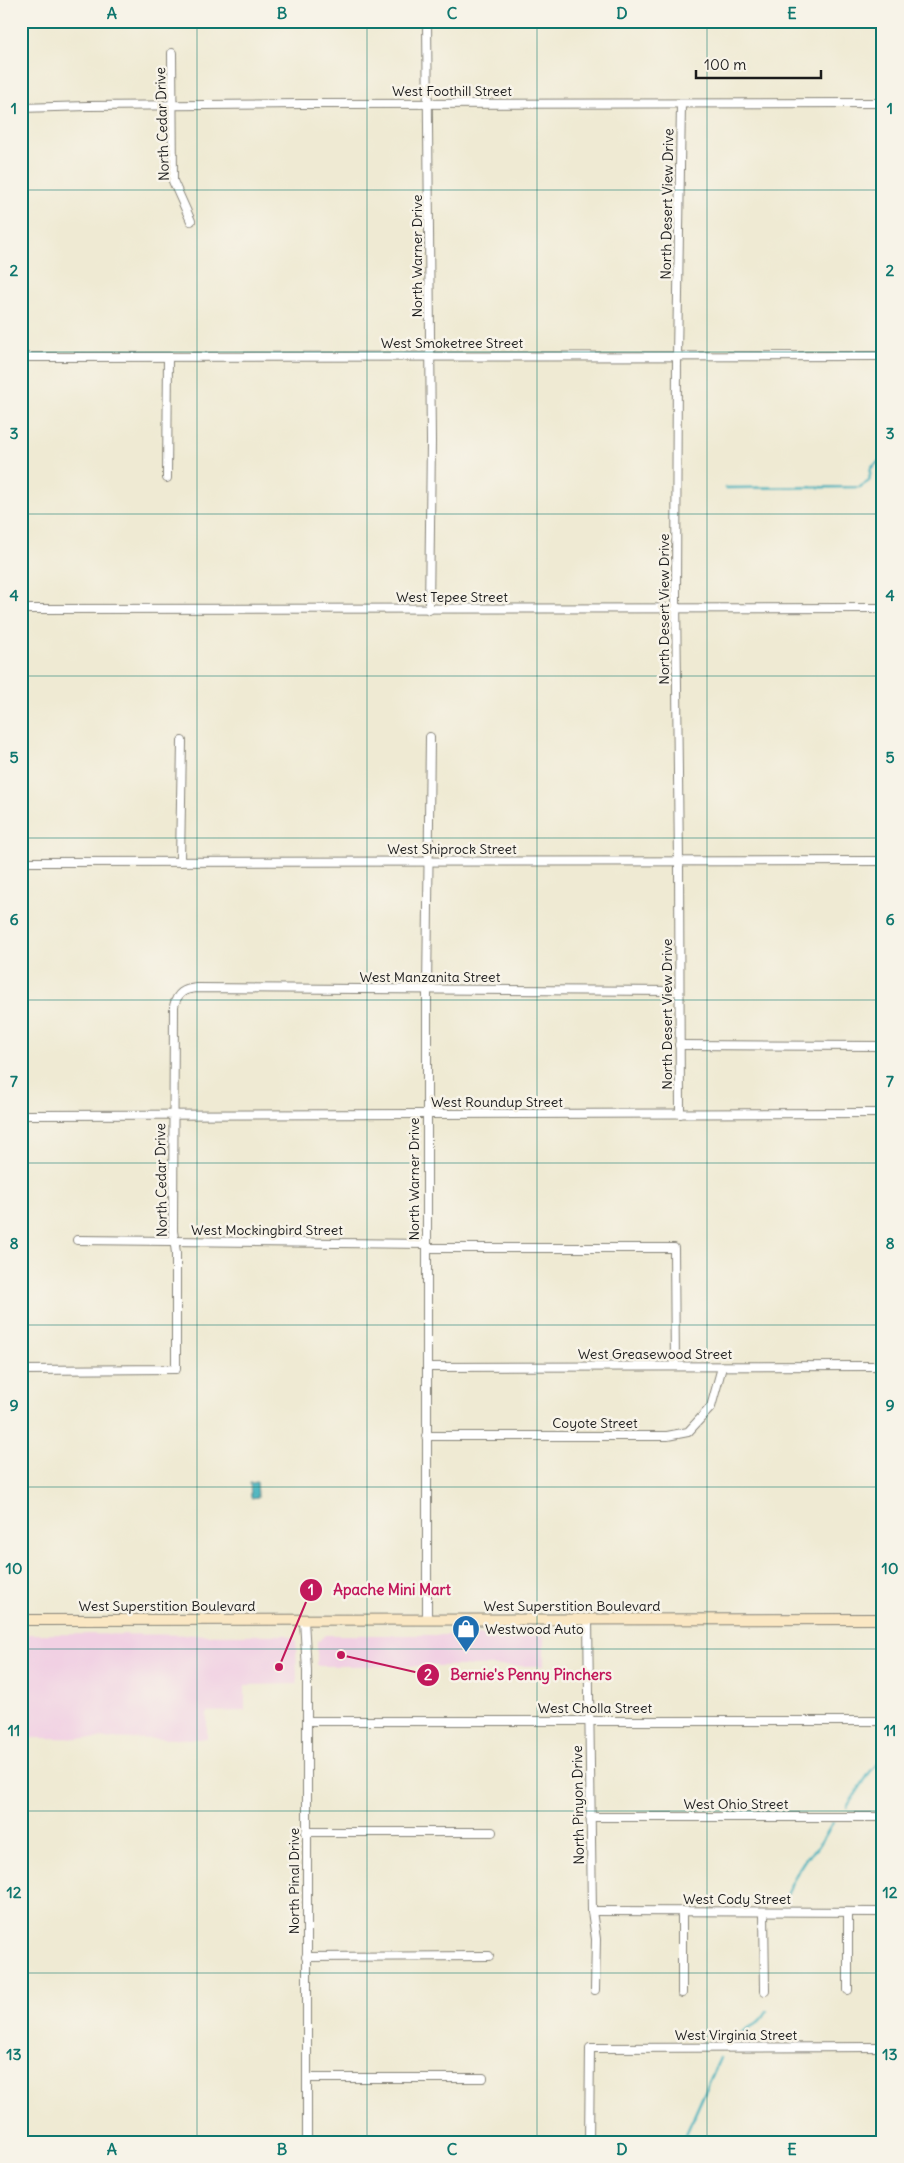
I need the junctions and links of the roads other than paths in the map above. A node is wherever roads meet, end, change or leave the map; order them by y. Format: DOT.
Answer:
graph roads {
  1 [pos="427,21"];
  2 [pos="172,53"];
  3 [pos="883,103"];
  4 [pos="428,104"];
  5 [pos="681,104"];
  6 [pos="174,105"];
  7 [pos="21,108"];
  8 [pos="191,221"];
  9 [pos="429,356"];
  10 [pos="883,356"];
  11 [pos="21,357"];
  12 [pos="168,357"];
  13 [pos="676,357"];
  14 [pos="167,478"];
  15 [pos="883,608"];
  16 [pos="676,609"];
  17 [pos="21,610"];
  18 [pos="429,610"];
  19 [pos="430,737"];
  20 [pos="182,742"];
  21 [pos="428,861"];
  22 [pos="679,861"];
  23 [pos="883,861"];
  24 [pos="21,862"];
  25 [pos="180,862"];
  26 [pos="427,990"];
  27 [pos="679,991"];
  28 [pos="181,992"];
  29 [pos="679,1045"];
  30 [pos="883,1046"];
  31 [pos="883,1113"];
  32 [pos="21,1114"];
  33 [pos="427,1114"];
  34 [pos="680,1114"];
  35 [pos="172,1115"];
  36 [pos="77,1240"];
  37 [pos="174,1242"];
  38 [pos="427,1246"];
  39 [pos="675,1366"];
  40 [pos="883,1366"];
  41 [pos="427,1367"];
  42 [pos="722,1367"];
  43 [pos="21,1370"];
  44 [pos="426,1436"];
  45 [pos="883,1619"];
  46 [pos="21,1620"];
  47 [pos="304,1620"];
  48 [pos="428,1620"];
  49 [pos="588,1620"];
  50 [pos="307,1721"];
  51 [pos="589,1721"];
  52 [pos="883,1721"];
  53 [pos="590,1816"];
  54 [pos="883,1816"];
  55 [pos="306,1832"];
  56 [pos="492,1832"];
  57 [pos="592,1911"];
  58 [pos="682,1911"];
  59 [pos="764,1912"];
  60 [pos="848,1912"];
  61 [pos="883,1912"];
  62 [pos="489,1956"];
  63 [pos="306,1957"];
  64 [pos="596,1990"];
  65 [pos="848,1990"];
  66 [pos="765,1991"];
  67 [pos="682,1993"];
  68 [pos="883,2047"];
  69 [pos="307,2078"];
  70 [pos="482,2078"];
  71 [pos="307,2142"];
  72 [pos="589,2142"];
  1 -- 4 [label="street, North Warner Drive"];
  2 -- 6 [label="street, North Cedar Drive"];
  3 -- 5 [label="street, West Foothill Street"];
  4 -- 5 [label="street, West Foothill Street"];
  4 -- 6 [label="street, West Foothill Street"];
  4 -- 9 [label="street, North Warner Drive"];
  5 -- 13 [label="street, North Desert View Drive"];
  6 -- 7 [label="street, West Foothill Street"];
  6 -- 8 [label="street, North Cedar Drive"];
  9 -- 12 [label="street, West Smoketree Street"];
  9 -- 13 [label="street, West Smoketree Street"];
  9 -- 18 [label="street, North Warner Drive"];
  10 -- 13 [label="street, West Smoketree Street"];
  11 -- 12 [label="street, West Smoketree Street"];
  12 -- 14 [label="street"];
  13 -- 16 [label="street, North Desert View Drive"];
  15 -- 16 [label="street, West Tepee Street"];
  16 -- 18 [label="street, West Tepee Street"];
  16 -- 22 [label="street, North Desert View Drive"];
  17 -- 18 [label="street, West Tepee Street"];
  19 -- 21 [label="street, North Warner Drive"];
  20 -- 25 [label="street"];
  21 -- 22 [label="street, West Shiprock Street"];
  21 -- 25 [label="street, West Shiprock Street"];
  21 -- 26 [label="street, North Warner Drive"];
  22 -- 23 [label="street, West Shiprock Street"];
  22 -- 27 [label="street, North Desert View Drive"];
  24 -- 25 [label="street, West Shiprock Street"];
  26 -- 27 [label="street, West Manzanita Street"];
  26 -- 28 [label="street, West Manzanita Street"];
  26 -- 33 [label="street, North Warner Drive"];
  27 -- 29 [label="street, North Desert View Drive"];
  28 -- 35 [label="street, North Cedar Drive"];
  29 -- 30 [label="street"];
  29 -- 34 [label="street, North Desert View Drive"];
  31 -- 34 [label="street, West Roundup Street"];
  32 -- 35 [label="street, West Roundup Street"];
  33 -- 34 [label="street, West Roundup Street"];
  33 -- 35 [label="street, West Roundup Street"];
  33 -- 38 [label="street, North Warner Drive"];
  35 -- 37 [label="street, North Cedar Drive"];
  36 -- 37 [label="street, West Mockingbird Street"];
  37 -- 38 [label="street, West Mockingbird Street"];
  37 -- 43 [label="street, North Cedar Drive"];
  38 -- 39 [label="street, West Mockingbird Street"];
  38 -- 41 [label="street, North Warner Drive"];
  39 -- 41 [label="street, West Greasewood Street"];
  39 -- 42 [label="street, West Greasewood Street"];
  40 -- 42 [label="street, West Greasewood Street"];
  41 -- 44 [label="street, North Warner Drive"];
  42 -- 44 [label="street, Coyote Street"];
  44 -- 48 [label="street, North Warner Drive"];
  45 -- 49 [label="main road, West Superstition Boulevard"];
  46 -- 47 [label="main road, West Superstition Boulevard"];
  47 -- 48 [label="main road, West Superstition Boulevard"];
  47 -- 50 [label="street, North Pinal Drive"];
  48 -- 49 [label="main road, West Superstition Boulevard"];
  49 -- 51 [label="street, North Pinyon Drive"];
  50 -- 51 [label="street, West Cholla Street"];
  50 -- 55 [label="street, North Pinal Drive"];
  51 -- 52 [label="street, West Cholla Street"];
  51 -- 53 [label="street, North Pinyon Drive"];
  53 -- 54 [label="street, West Ohio Street"];
  53 -- 57 [label="street, North Pinyon Drive"];
  55 -- 56 [label="street"];
  55 -- 63 [label="street, North Pinal Drive"];
  57 -- 58 [label="street, West Cody Street"];
  57 -- 64 [label="street, North Pinyon Drive"];
  58 -- 59 [label="street, West Cody Street"];
  58 -- 67 [label="street"];
  59 -- 60 [label="street, West Cody Street"];
  59 -- 66 [label="street"];
  60 -- 61 [label="street, West Cody Street"];
  60 -- 65 [label="street"];
  62 -- 63 [label="street"];
  63 -- 69 [label="street, North Pinal Drive"];
  68 -- 72 [label="street, West Virginia Street"];
  69 -- 70 [label="street"];
  69 -- 71 [label="street, North Pinal Drive"];
}
